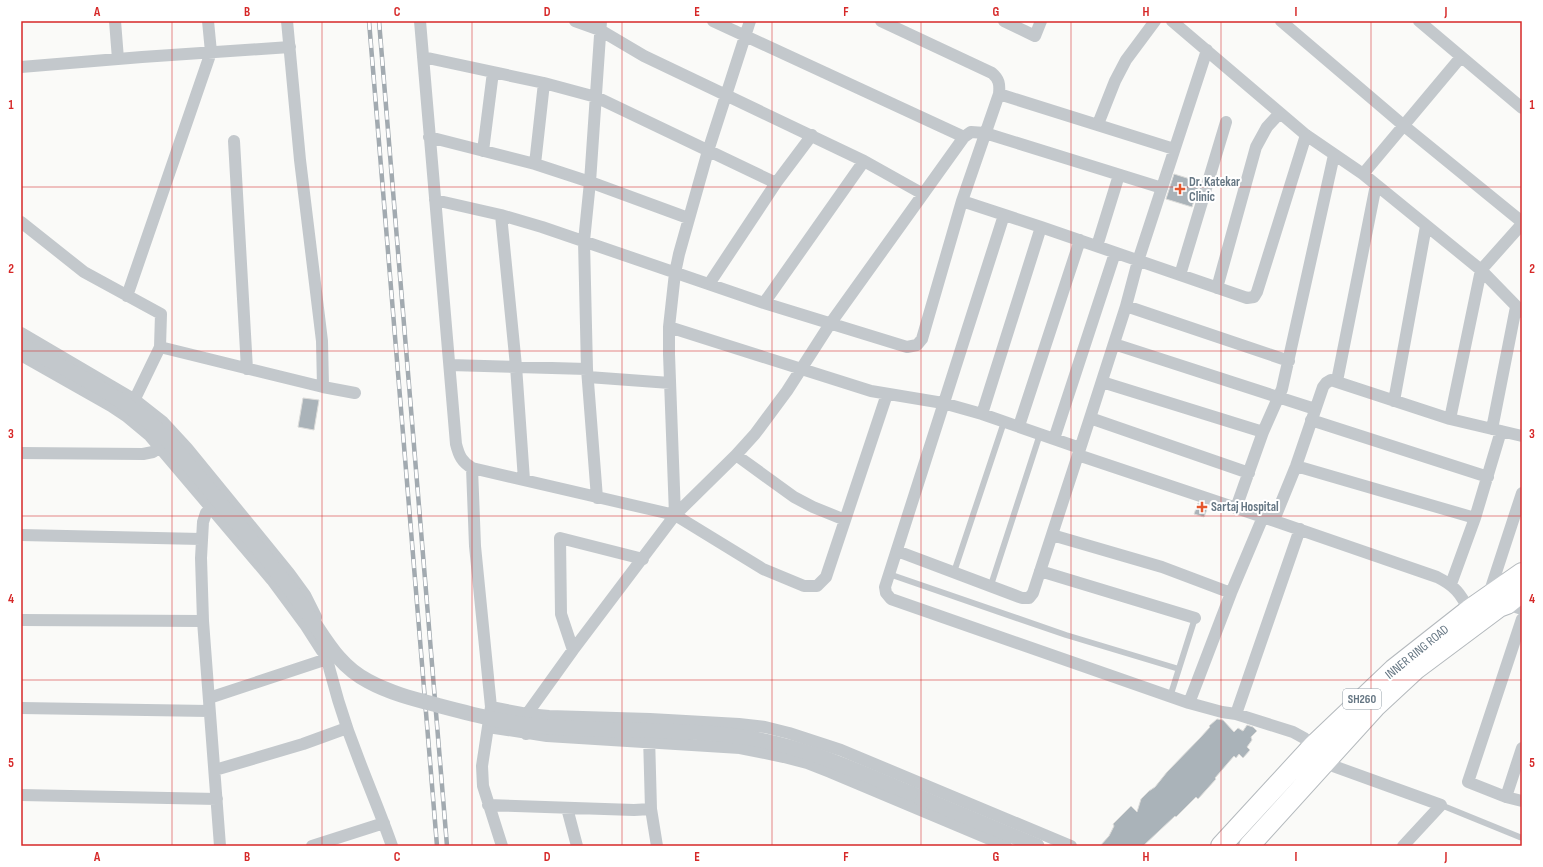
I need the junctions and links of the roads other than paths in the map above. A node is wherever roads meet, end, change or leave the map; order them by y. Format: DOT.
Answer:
graph roads {
  1 [pos="115,21"];
  2 [pos="208,21"];
  3 [pos="287,21"];
  4 [pos="420,21"];
  5 [pos="575,21"];
  6 [pos="713,21"];
  7 [pos="750,21"];
  8 [pos="881,21"];
  9 [pos="1004,21"];
  10 [pos="1041,21"];
  11 [pos="1155,21"];
  12 [pos="1172,21"];
  13 [pos="1281,21"];
  14 [pos="1419,21"];
  15 [pos="600,25"];
  16 [pos="745,36"];
  17 [pos="290,48"];
  18 [pos="1207,50"];
  19 [pos="211,52"];
  20 [pos="423,57"];
  21 [pos="1461,57"];
  22 [pos="118,59"];
  23 [pos="21,66"];
  24 [pos="493,72"];
  25 [pos="544,83"];
  26 [pos="726,94"];
  27 [pos="999,94"];
  28 [pos="596,97"];
  29 [pos="1522,108"];
  30 [pos="1279,114"];
  31 [pos="1226,122"];
  32 [pos="1098,124"];
  33 [pos="1403,125"];
  34 [pos="985,133"];
  35 [pos="812,135"];
  36 [pos="1306,135"];
  37 [pos="429,137"];
  38 [pos="964,137"];
  39 [pos="234,141"];
  40 [pos="1174,149"];
  41 [pos="483,150"];
  42 [pos="708,151"];
  43 [pos="1334,155"];
  44 [pos="864,161"];
  45 [pos="535,164"];
  46 [pos="1363,174"];
  47 [pos="1119,175"];
  48 [pos="590,182"];
  49 [pos="776,183"];
  50 [pos="1376,186"];
  51 [pos="1162,188"];
  52 [pos="923,194"];
  53 [pos="435,200"];
  54 [pos="962,202"];
  55 [pos="501,215"];
  56 [pos="1004,215"];
  57 [pos="688,218"];
  58 [pos="21,222"];
  59 [pos="1522,223"];
  60 [pos="1426,226"];
  61 [pos="1041,227"];
  62 [pos="1080,240"];
  63 [pos="584,241"];
  64 [pos="1097,246"];
  65 [pos="1115,253"];
  66 [pos="1138,261"];
  67 [pos="1481,270"];
  68 [pos="675,273"];
  69 [pos="1180,275"];
  70 [pos="709,284"];
  71 [pos="1217,288"];
  72 [pos="127,296"];
  73 [pos="764,303"];
  74 [pos="1126,306"];
  75 [pos="1519,309"];
  76 [pos="830,324"];
  77 [pos="669,327"];
  78 [pos="21,334"];
  79 [pos="1114,344"];
  80 [pos="21,345"];
  81 [pos="160,347"];
  82 [pos="21,355"];
  83 [pos="1289,361"];
  84 [pos="450,365"];
  85 [pos="516,366"];
  86 [pos="247,369"];
  87 [pos="800,369"];
  88 [pos="587,373"];
  89 [pos="1337,381"];
  90 [pos="1102,382"];
  91 [pos="670,383"];
  92 [pos="323,387"];
  93 [pos="355,393"];
  94 [pos="887,394"];
  95 [pos="1279,397"];
  96 [pos="135,400"];
  97 [pos="1394,401"];
  98 [pos="943,403"];
  99 [pos="982,414"];
  100 [pos="1313,415"];
  101 [pos="126,416"];
  102 [pos="1090,418"];
  103 [pos="1450,419"];
  104 [pos="1004,422"];
  105 [pos="1019,426"];
  106 [pos="1496,430"];
  107 [pos="1263,432"];
  108 [pos="1040,434"];
  109 [pos="176,436"];
  110 [pos="1522,436"];
  111 [pos="1054,439"];
  112 [pos="161,448"];
  113 [pos="1079,451"];
  114 [pos="21,453"];
  115 [pos="736,455"];
  116 [pos="1296,466"];
  117 [pos="472,468"];
  118 [pos="1249,473"];
  119 [pos="1488,478"];
  120 [pos="524,480"];
  121 [pos="1522,493"];
  122 [pos="226,495"];
  123 [pos="597,498"];
  124 [pos="211,507"];
  125 [pos="1236,508"];
  126 [pos="675,515"];
  127 [pos="1269,518"];
  128 [pos="1475,518"];
  129 [pos="845,520"];
  130 [pos="1300,529"];
  131 [pos="21,534"];
  132 [pos="1052,535"];
  133 [pos="201,539"];
  134 [pos="897,551"];
  135 [pos="643,559"];
  136 [pos="1040,571"];
  137 [pos="954,572"];
  138 [pos="1522,573"];
  139 [pos="889,574"];
  140 [pos="1451,584"];
  141 [pos="991,586"];
  142 [pos="1231,593"];
  143 [pos="1488,598"];
  144 [pos="1517,602"];
  145 [pos="1470,610"];
  146 [pos="1195,618"];
  147 [pos="1522,619"];
  148 [pos="21,620"];
  149 [pos="203,621"];
  150 [pos="574,650"];
  151 [pos="327,659"];
  152 [pos="1179,669"];
  153 [pos="1170,697"];
  154 [pos="209,698"];
  155 [pos="1189,703"];
  156 [pos="491,707"];
  157 [pos="21,708"];
  158 [pos="209,711"];
  159 [pos="527,714"];
  160 [pos="1236,714"];
  161 [pos="650,719"];
  162 [pos="488,727"];
  163 [pos="347,728"];
  164 [pos="526,734"];
  165 [pos="649,743"];
  166 [pos="1313,746"];
  167 [pos="1522,748"];
  168 [pos="1325,763"];
  169 [pos="215,770"];
  170 [pos="21,795"];
  171 [pos="1506,797"];
  172 [pos="217,799"];
  173 [pos="1522,801"];
  174 [pos="488,805"];
  175 [pos="1441,805"];
  176 [pos="567,808"];
  177 [pos="651,809"];
  178 [pos="384,823"];
  179 [pos="1522,838"];
  180 [pos="220,846"];
  181 [pos="312,846"];
  182 [pos="392,846"];
  183 [pos="502,846"];
  184 [pos="577,846"];
  185 [pos="657,846"];
  186 [pos="1006,846"];
  187 [pos="1037,846"];
  188 [pos="1071,846"];
  189 [pos="1221,846"];
  190 [pos="1249,846"];
  191 [pos="1403,846"];
  1 -- 22 [label="street"];
  2 -- 19 [label="street"];
  3 -- 17 [label="street"];
  4 -- 20 [label="street"];
  5 -- 15 [label="street"];
  6 -- 16 [label="street"];
  7 -- 16 [label="street"];
  8 -- 27 [label="street"];
  9 -- 10 [label="street"];
  11 -- 32 [label="street"];
  12 -- 18 [label="street"];
  13 -- 33 [label="street"];
  14 -- 21 [label="street"];
  15 -- 26 [label="street"];
  15 -- 28 [label="street"];
  16 -- 26 [label="street"];
  16 -- 38 [label="street"];
  17 -- 19 [label="street"];
  17 -- 92 [label="street"];
  18 -- 30 [label="street"];
  18 -- 40 [label="street"];
  19 -- 22 [label="street"];
  19 -- 72 [label="street"];
  20 -- 24 [label="street"];
  20 -- 37 [label="street"];
  21 -- 29 [label="street"];
  21 -- 33 [label="street"];
  22 -- 23 [label="street"];
  24 -- 25 [label="street"];
  24 -- 41 [label="street"];
  25 -- 28 [label="street"];
  25 -- 45 [label="street"];
  26 -- 35 [label="street"];
  26 -- 42 [label="street"];
  27 -- 32 [label="street"];
  27 -- 34 [label="street"];
  28 -- 42 [label="street"];
  28 -- 48 [label="street"];
  30 -- 36 [label="street"];
  30 -- 71 [label="street"];
  31 -- 69 [label="street"];
  32 -- 40 [label="street"];
  33 -- 46 [label="street"];
  33 -- 59 [label="street"];
  34 -- 38 [label="street"];
  34 -- 47 [label="street"];
  34 -- 54 [label="street"];
  35 -- 44 [label="street"];
  35 -- 49 [label="street"];
  36 -- 43 [label="street"];
  36 -- 71 [label="street"];
  37 -- 41 [label="street"];
  37 -- 53 [label="street"];
  38 -- 52 [label="street"];
  39 -- 86 [label="street"];
  40 -- 51 [label="street"];
  41 -- 45 [label="street"];
  42 -- 49 [label="street"];
  42 -- 57 [label="street"];
  43 -- 46 [label="street"];
  43 -- 83 [label="street"];
  44 -- 52 [label="street"];
  44 -- 73 [label="street"];
  45 -- 48 [label="street"];
  46 -- 50 [label="street"];
  47 -- 51 [label="street"];
  47 -- 64 [label="street"];
  48 -- 57 [label="street"];
  48 -- 63 [label="street"];
  49 -- 70 [label="street"];
  50 -- 60 [label="street"];
  50 -- 89 [label="street"];
  51 -- 66 [label="street"];
  52 -- 76 [label="street"];
  53 -- 55 [label="street"];
  53 -- 84 [label="street"];
  54 -- 56 [label="street"];
  54 -- 76 [label="street"];
  55 -- 63 [label="street"];
  55 -- 85 [label="street"];
  56 -- 61 [label="street"];
  56 -- 98 [label="street"];
  57 -- 68 [label="street"];
  58 -- 72 [label="street"];
  59 -- 67 [label="street"];
  60 -- 67 [label="street"];
  60 -- 97 [label="street"];
  61 -- 62 [label="street"];
  61 -- 99 [label="street"];
  62 -- 64 [label="street"];
  62 -- 105 [label="street"];
  63 -- 68 [label="street"];
  63 -- 88 [label="street"];
  64 -- 65 [label="street"];
  65 -- 66 [label="street"];
  65 -- 111 [label="street"];
  66 -- 69 [label="street"];
  66 -- 74 [label="street"];
  67 -- 75 [label="street"];
  67 -- 103 [label="street"];
  68 -- 70 [label="street"];
  68 -- 77 [label="street"];
  69 -- 71 [label="street"];
  70 -- 73 [label="street"];
  72 -- 81 [label="street"];
  73 -- 76 [label="street"];
  74 -- 79 [label="street"];
  74 -- 83 [label="street"];
  75 -- 106 [label="street"];
  76 -- 87 [label="street"];
  77 -- 87 [label="street"];
  77 -- 91 [label="street"];
  78 -- 96 [label="street"];
  79 -- 90 [label="street"];
  79 -- 95 [label="street"];
  80 -- 187 [label="street, bridge"];
  81 -- 86 [label="street"];
  81 -- 96 [label="street"];
  82 -- 101 [label="street"];
  83 -- 95 [label="street"];
  84 -- 85 [label="street"];
  84 -- 117 [label="street"];
  85 -- 88 [label="street"];
  85 -- 120 [label="street"];
  86 -- 92 [label="street"];
  87 -- 94 [label="street"];
  87 -- 115 [label="street"];
  88 -- 91 [label="street"];
  88 -- 123 [label="street"];
  89 -- 97 [label="street"];
  89 -- 100 [label="street"];
  90 -- 102 [label="street"];
  90 -- 107 [label="street"];
  91 -- 126 [label="street"];
  92 -- 93 [label="street"];
  94 -- 98 [label="street"];
  94 -- 129 [label="street"];
  95 -- 100 [label="street"];
  95 -- 107 [label="street"];
  96 -- 101 [label="street"];
  96 -- 109 [label="street"];
  97 -- 103 [label="street"];
  98 -- 99 [label="street"];
  98 -- 134 [label="street"];
  99 -- 104 [label="street"];
  100 -- 116 [label="street"];
  100 -- 119 [label="street"];
  101 -- 112 [label="street"];
  102 -- 113 [label="street"];
  102 -- 118 [label="street"];
  103 -- 106 [label="street"];
  104 -- 105 [label="street"];
  104 -- 137 [label="lane"];
  105 -- 108 [label="street"];
  106 -- 110 [label="street"];
  106 -- 119 [label="street"];
  107 -- 118 [label="street"];
  108 -- 111 [label="street"];
  108 -- 141 [label="lane"];
  109 -- 112 [label="street"];
  109 -- 122 [label="street"];
  111 -- 113 [label="street"];
  112 -- 114 [label="street"];
  112 -- 124 [label="street"];
  113 -- 125 [label="street"];
  113 -- 132 [label="street"];
  115 -- 126 [label="street"];
  115 -- 129 [label="street"];
  116 -- 127 [label="street"];
  116 -- 128 [label="street"];
  117 -- 120 [label="street"];
  117 -- 156 [label="street"];
  118 -- 125 [label="street"];
  119 -- 128 [label="street"];
  120 -- 123 [label="street"];
  121 -- 143 [label="street"];
  122 -- 124 [label="street"];
  122 -- 151 [label="street"];
  123 -- 126 [label="street"];
  124 -- 133 [label="street"];
  124 -- 151 [label="street"];
  125 -- 127 [label="street"];
  126 -- 129 [label="street"];
  126 -- 135 [label="street"];
  127 -- 130 [label="street"];
  127 -- 142 [label="street"];
  128 -- 140 [label="street"];
  130 -- 140 [label="street"];
  130 -- 160 [label="street"];
  131 -- 133 [label="street"];
  132 -- 136 [label="street"];
  132 -- 142 [label="street"];
  133 -- 149 [label="street"];
  134 -- 137 [label="street"];
  134 -- 139 [label="street"];
  135 -- 150 [label="street"];
  135 -- 150 [label="street"];
  136 -- 141 [label="street"];
  136 -- 146 [label="street"];
  137 -- 141 [label="street"];
  138 -- 143 [label="highway, INNER RING ROAD / SH260"];
  139 -- 152 [label="lane"];
  139 -- 153 [label="street"];
  140 -- 145 [label="street"];
  142 -- 155 [label="street"];
  143 -- 145 [label="highway, INNER RING ROAD / SH260"];
  144 -- 168 [label="highway, INNER RING ROAD"];
  145 -- 166 [label="highway, INNER RING ROAD / SH260"];
  146 -- 152 [label="lane"];
  147 -- 171 [label="street"];
  148 -- 149 [label="street"];
  149 -- 154 [label="street"];
  150 -- 159 [label="street"];
  151 -- 154 [label="street"];
  151 -- 163 [label="street"];
  152 -- 153 [label="lane"];
  153 -- 155 [label="street"];
  154 -- 158 [label="street"];
  155 -- 160 [label="street"];
  156 -- 159 [label="street"];
  156 -- 162 [label="street"];
  157 -- 158 [label="street"];
  158 -- 169 [label="street"];
  159 -- 161 [label="street"];
  159 -- 164 [label="street"];
  160 -- 166 [label="street"];
  161 -- 165 [label="street"];
  161 -- 188 [label="street"];
  162 -- 164 [label="street"];
  162 -- 174 [label="street"];
  163 -- 169 [label="street"];
  163 -- 178 [label="street"];
  164 -- 165 [label="street"];
  165 -- 177 [label="street"];
  165 -- 186 [label="street"];
  166 -- 189 [label="highway, INNER RING ROAD / SH260"];
  167 -- 171 [label="street"];
  168 -- 175 [label="street"];
  168 -- 190 [label="highway, INNER RING ROAD"];
  169 -- 172 [label="street"];
  170 -- 172 [label="street"];
  171 -- 173 [label="street"];
  172 -- 180 [label="street"];
  174 -- 176 [label="street"];
  174 -- 183 [label="street"];
  175 -- 179 [label="lane"];
  175 -- 191 [label="street"];
  176 -- 177 [label="street"];
  176 -- 184 [label="street"];
  177 -- 185 [label="street"];
  178 -- 181 [label="street"];
  178 -- 182 [label="street"];
}
